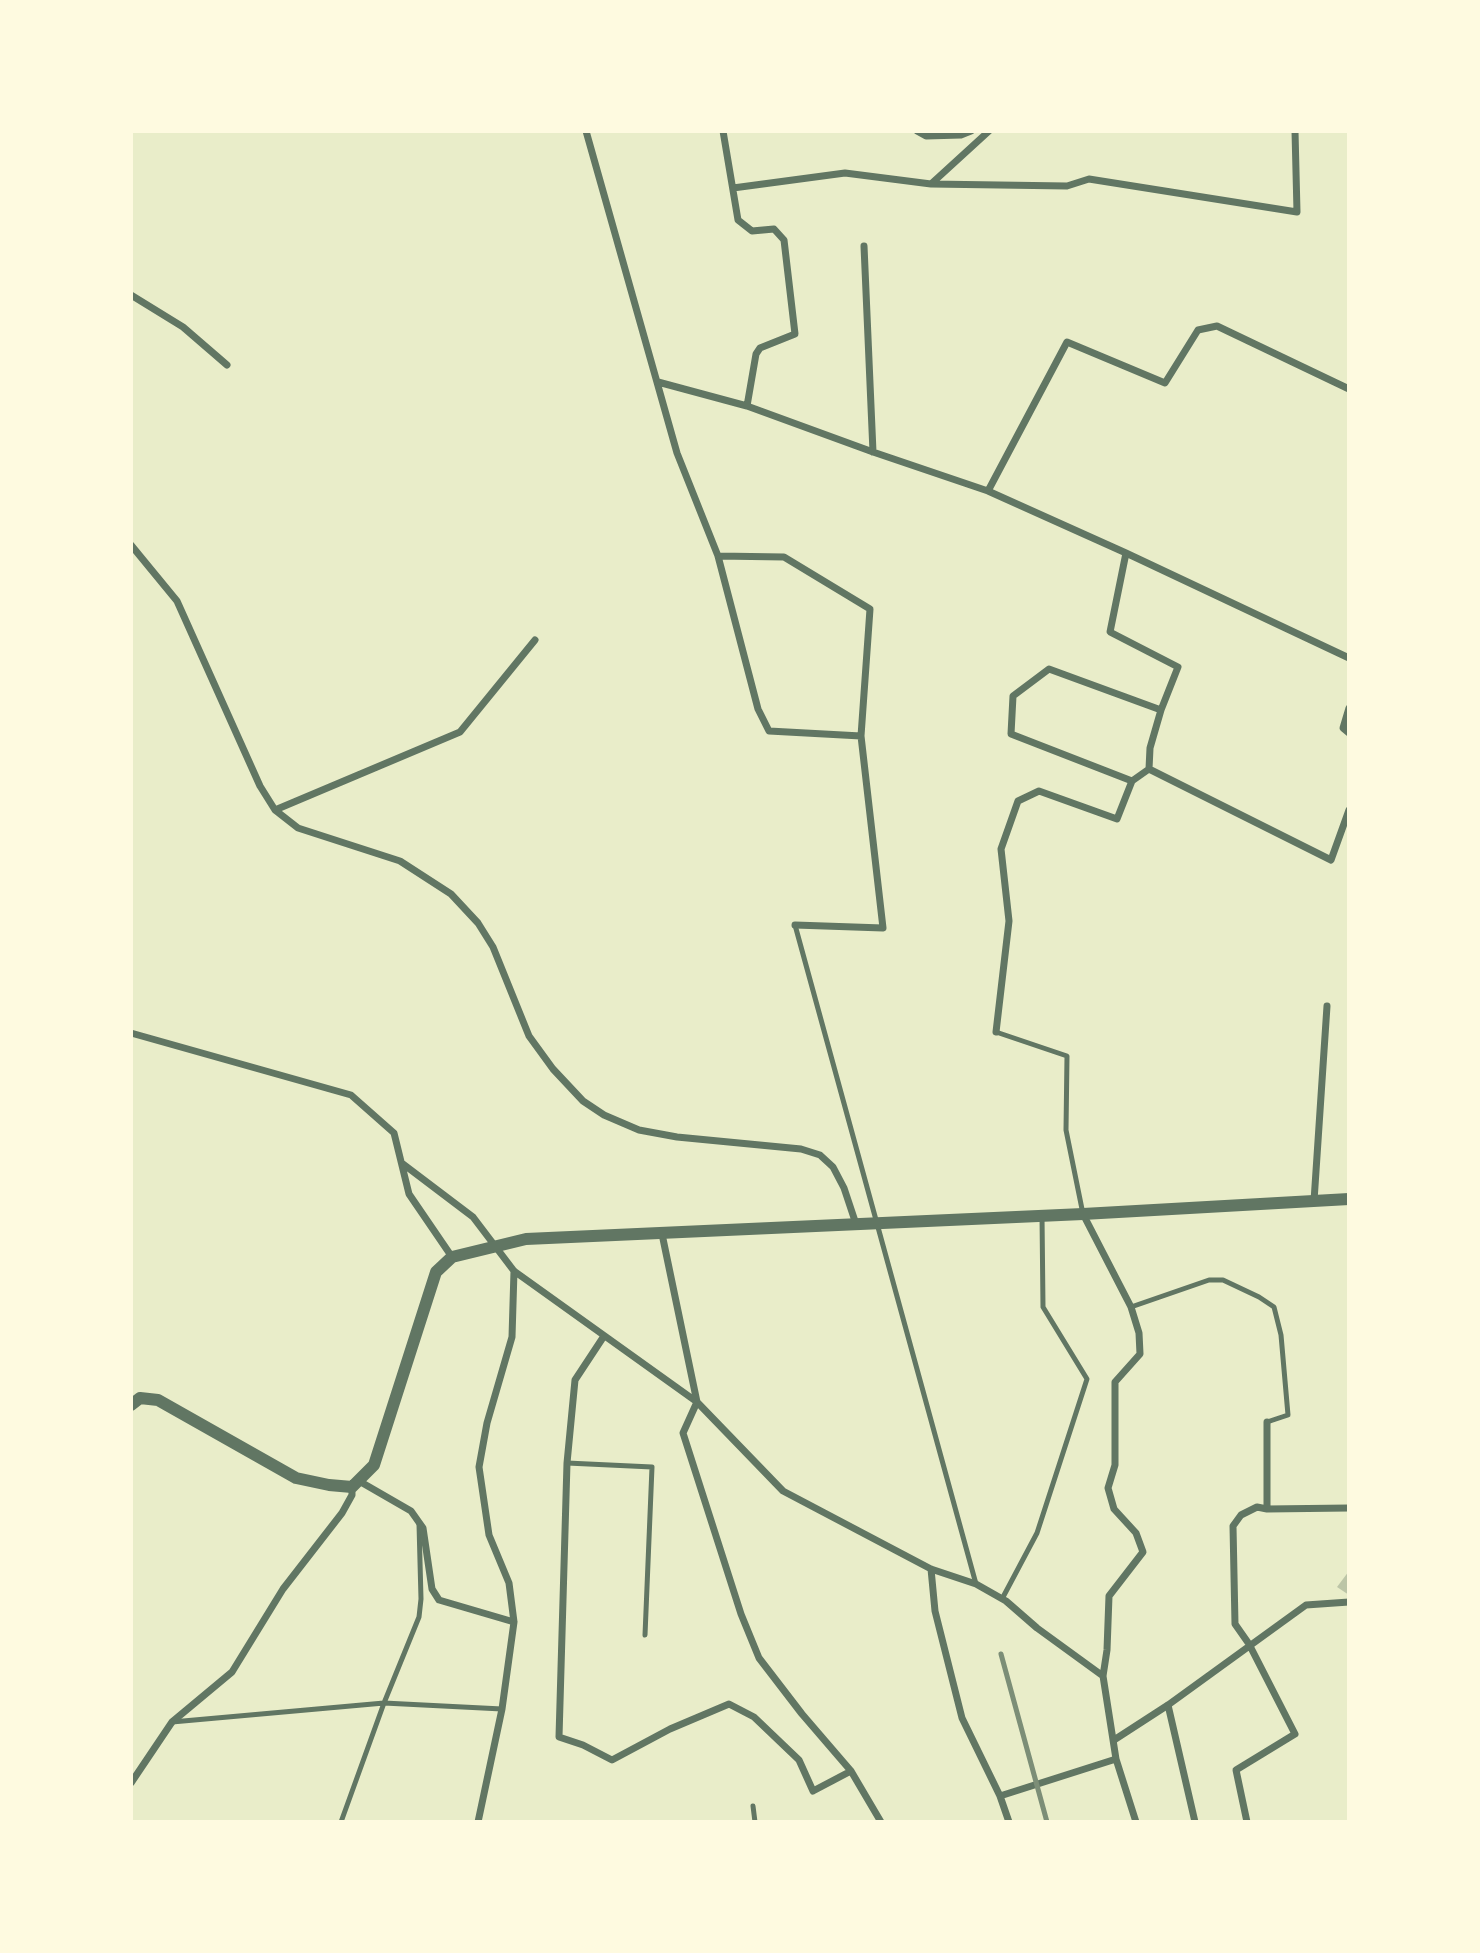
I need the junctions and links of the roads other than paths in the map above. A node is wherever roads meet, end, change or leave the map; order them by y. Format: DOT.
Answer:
graph roads {
  1 [pos="586,131"];
  2 [pos="723,131"];
  3 [pos="917,131"];
  4 [pos="971,131"];
  5 [pos="989,131"];
  6 [pos="1295,131"];
  7 [pos="931,184"];
  8 [pos="733,188"];
  9 [pos="864,246"];
  10 [pos="131,295"];
  11 [pos="227,365"];
  12 [pos="658,382"];
  13 [pos="1349,389"];
  14 [pos="747,406"];
  15 [pos="873,452"];
  16 [pos="988,491"];
  17 [pos="131,545"];
  18 [pos="1126,553"];
  19 [pos="718,555"];
  20 [pos="535,640"];
  21 [pos="1349,658"];
  22 [pos="1349,708"];
  23 [pos="1161,710"];
  24 [pos="1349,733"];
  25 [pos="861,736"];
  26 [pos="1149,769"];
  27 [pos="1132,781"];
  28 [pos="275,810"];
  29 [pos="1349,810"];
  30 [pos="794,925"];
  31 [pos="1327,1006"];
  32 [pos="996,1032"];
  33 [pos="131,1033"];
  34 [pos="403,1164"];
  35 [pos="1349,1199"];
  36 [pos="1314,1201"];
  37 [pos="1083,1214"];
  38 [pos="1042,1216"];
  39 [pos="875,1222"];
  40 [pos="856,1224"];
  41 [pos="662,1234"];
  42 [pos="452,1257"];
  43 [pos="514,1271"];
  44 [pos="1131,1307"];
  45 [pos="604,1336"];
  46 [pos="697,1402"];
  47 [pos="131,1405"];
  48 [pos="1267,1422"];
  49 [pos="567,1463"];
  50 [pos="355,1484"];
  51 [pos="1349,1508"];
  52 [pos="1267,1509"];
  53 [pos="419,1522"];
  54 [pos="931,1569"];
  55 [pos="976,1584"];
  56 [pos="1002,1599"];
  57 [pos="1349,1602"];
  58 [pos="514,1622"];
  59 [pos="645,1635"];
  60 [pos="1250,1644"];
  61 [pos="1103,1676"];
  62 [pos="384,1703"];
  63 [pos="1168,1705"];
  64 [pos="502,1709"];
  65 [pos="173,1722"];
  66 [pos="1114,1740"];
  67 [pos="1116,1759"];
  68 [pos="851,1770"];
  69 [pos="131,1783"];
  70 [pos="1000,1796"];
  71 [pos="753,1806"];
  72 [pos="341,1822"];
  73 [pos="478,1822"];
  74 [pos="755,1822"];
  75 [pos="881,1822"];
  76 [pos="1009,1822"];
  77 [pos="1136,1822"];
  78 [pos="1195,1822"];
  79 [pos="1247,1822"];
  1 -- 12 [label="street"];
  2 -- 8 [label="street"];
  3 -- 4 [label="street"];
  5 -- 7 [label="street"];
  6 -- 7 [label="street"];
  7 -- 8 [label="street"];
  8 -- 14 [label="street"];
  9 -- 15 [label="street"];
  10 -- 11 [label="street"];
  12 -- 14 [label="street"];
  12 -- 19 [label="street"];
  13 -- 16 [label="street"];
  14 -- 15 [label="street"];
  15 -- 16 [label="street"];
  16 -- 18 [label="street"];
  17 -- 28 [label="street"];
  18 -- 21 [label="street"];
  18 -- 23 [label="street"];
  19 -- 25 [label="street"];
  19 -- 25 [label="street"];
  20 -- 28 [label="street"];
  22 -- 24 [label="street"];
  23 -- 26 [label="street"];
  23 -- 27 [label="street"];
  25 -- 30 [label="street"];
  26 -- 27 [label="street"];
  26 -- 29 [label="street"];
  27 -- 32 [label="street"];
  28 -- 40 [label="street"];
  30 -- 39 [label="lane"];
  31 -- 36 [label="street"];
  32 -- 37 [label="lane"];
  33 -- 34 [label="street"];
  34 -- 42 [label="street"];
  34 -- 43 [label="street"];
  35 -- 36 [label="street"];
  36 -- 37 [label="street"];
  37 -- 38 [label="street"];
  37 -- 44 [label="street"];
  38 -- 39 [label="street"];
  38 -- 56 [label="lane"];
  39 -- 40 [label="street"];
  39 -- 55 [label="lane"];
  40 -- 41 [label="street"];
  41 -- 42 [label="street"];
  41 -- 46 [label="street"];
  42 -- 50 [label="street"];
  43 -- 45 [label="street"];
  43 -- 58 [label="street"];
  44 -- 48 [label="lane"];
  44 -- 61 [label="street"];
  45 -- 46 [label="street"];
  45 -- 49 [label="street"];
  46 -- 54 [label="street"];
  46 -- 68 [label="street"];
  47 -- 50 [label="street"];
  48 -- 52 [label="street"];
  49 -- 59 [label="lane"];
  49 -- 68 [label="street"];
  50 -- 53 [label="street"];
  50 -- 65 [label="street"];
  51 -- 52 [label="street"];
  52 -- 60 [label="street"];
  53 -- 58 [label="street"];
  53 -- 62 [label="lane"];
  54 -- 55 [label="street"];
  54 -- 70 [label="street"];
  55 -- 56 [label="street"];
  56 -- 61 [label="street"];
  57 -- 60 [label="street"];
  58 -- 64 [label="street"];
  60 -- 63 [label="street"];
  60 -- 79 [label="street"];
  61 -- 66 [label="street"];
  62 -- 64 [label="lane"];
  62 -- 65 [label="lane"];
  62 -- 72 [label="lane"];
  63 -- 66 [label="street"];
  63 -- 78 [label="street"];
  64 -- 73 [label="street"];
  65 -- 69 [label="street"];
  66 -- 67 [label="street"];
  67 -- 70 [label="street"];
  67 -- 77 [label="street"];
  68 -- 75 [label="street"];
  70 -- 76 [label="street"];
  71 -- 74 [label="lane"];
}
